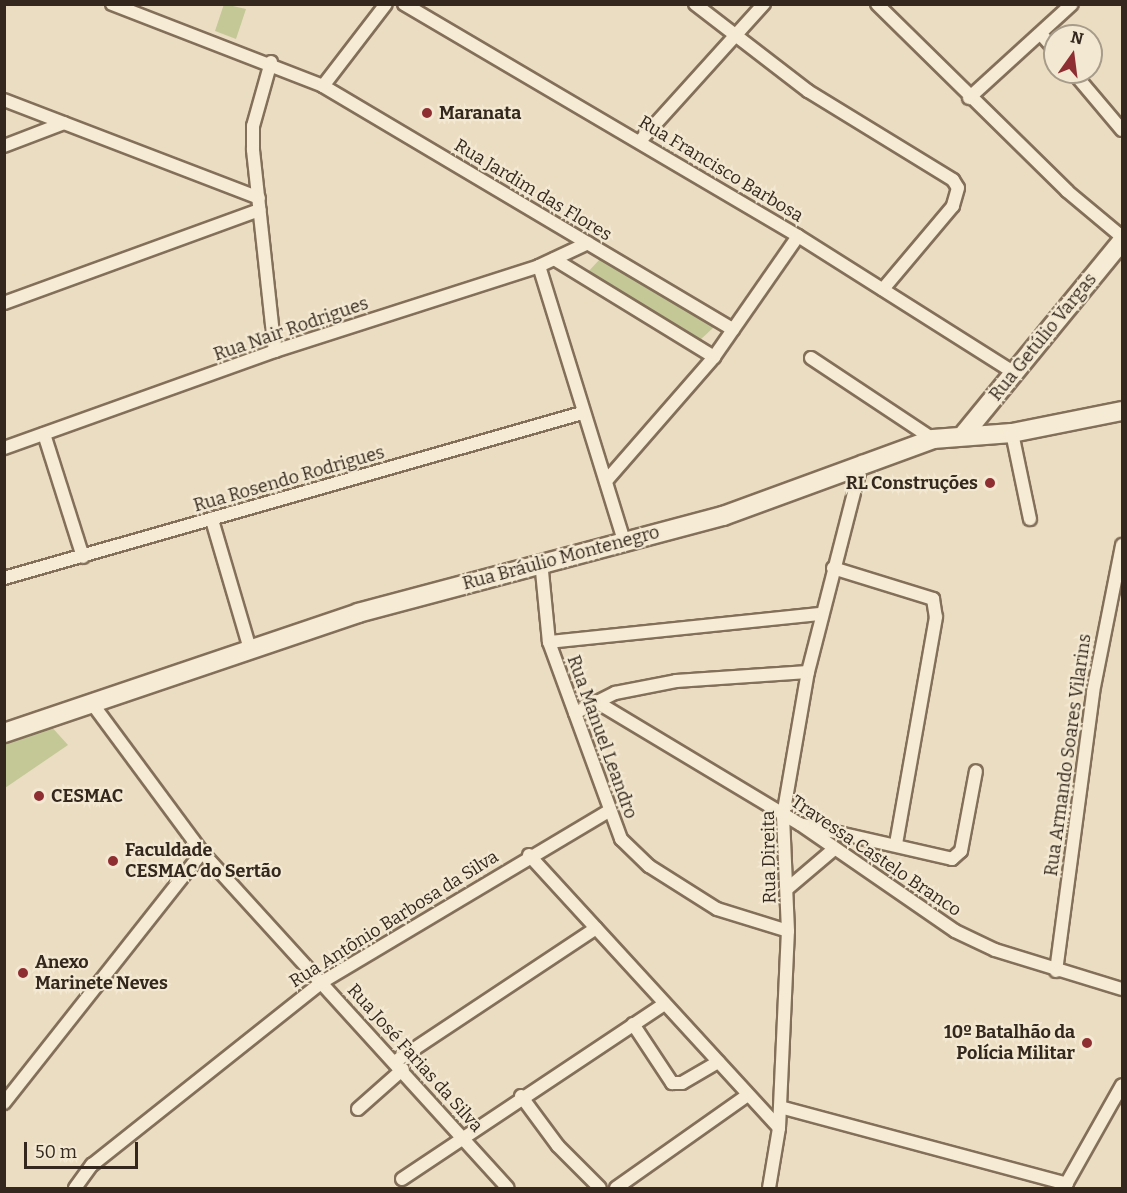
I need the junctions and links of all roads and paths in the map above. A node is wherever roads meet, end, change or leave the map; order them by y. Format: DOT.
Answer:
graph roads {
  1 [pos="112,4"];
  2 [pos="386,4"];
  3 [pos="404,4"];
  4 [pos="695,4"];
  5 [pos="764,4"];
  6 [pos="1072,4"];
  7 [pos="881,6"];
  8 [pos="1041,34"];
  9 [pos="1043,36"];
  10 [pos="736,40"];
  11 [pos="271,62"];
  12 [pos="1083,84"];
  13 [pos="323,86"];
  14 [pos="969,98"];
  15 [pos="4,100"];
  16 [pos="64,123"];
  17 [pos="1122,130"];
  18 [pos="640,141"];
  19 [pos="4,146"];
  20 [pos="260,204"];
  21 [pos="798,236"];
  22 [pos="1122,239"];
  23 [pos="588,243"];
  24 [pos="554,259"];
  25 [pos="539,266"];
  26 [pos="882,289"];
  27 [pos="4,303"];
  28 [pos="734,329"];
  29 [pos="274,351"];
  30 [pos="714,357"];
  31 [pos="811,358"];
  32 [pos="1015,373"];
  33 [pos="1122,411"];
  34 [pos="582,413"];
  35 [pos="1012,433"];
  36 [pos="44,434"];
  37 [pos="964,434"];
  38 [pos="933,439"];
  39 [pos="4,448"];
  40 [pos="862,462"];
  41 [pos="606,481"];
  42 [pos="1030,519"];
  43 [pos="212,520"];
  44 [pos="624,540"];
  45 [pos="1122,545"];
  46 [pos="83,557"];
  47 [pos="542,561"];
  48 [pos="833,568"];
  49 [pos="4,578"];
  50 [pos="821,614"];
  51 [pos="549,642"];
  52 [pos="250,649"];
  53 [pos="808,672"];
  54 [pos="595,701"];
  55 [pos="91,702"];
  56 [pos="575,714"];
  57 [pos="4,733"];
  58 [pos="976,771"];
  59 [pos="607,812"];
  60 [pos="783,816"];
  61 [pos="800,824"];
  62 [pos="896,845"];
  63 [pos="834,849"];
  64 [pos="202,852"];
  65 [pos="529,855"];
  66 [pos="787,889"];
  67 [pos="596,928"];
  68 [pos="788,931"];
  69 [pos="1056,971"];
  70 [pos="322,982"];
  71 [pos="1122,988"];
  72 [pos="664,1004"];
  73 [pos="633,1024"];
  74 [pos="717,1062"];
  75 [pos="399,1065"];
  76 [pos="1122,1085"];
  77 [pos="748,1095"];
  78 [pos="521,1096"];
  79 [pos="4,1103"];
  80 [pos="780,1107"];
  81 [pos="358,1109"];
  82 [pos="779,1128"];
  83 [pos="463,1137"];
  84 [pos="402,1179"];
  85 [pos="1065,1186"];
  86 [pos="75,1188"];
  87 [pos="508,1188"];
  88 [pos="600,1188"];
  89 [pos="616,1188"];
  90 [pos="769,1188"];
  1 -- 11 [label="street, Rua Jardim das Flores"];
  2 -- 13 [label="street"];
  3 -- 18 [label="street, Rua Francisco Barbosa"];
  4 -- 10 [label="street"];
  5 -- 10 [label="street"];
  6 -- 8 [label="street"];
  7 -- 14 [label="street"];
  8 -- 9 [label="street"];
  8 -- 14 [label="street"];
  10 -- 18 [label="street"];
  10 -- 26 [label="street"];
  11 -- 13 [label="street, Rua Jardim das Flores"];
  11 -- 20 [label="street"];
  12 -- 17 [label="street"];
  13 -- 23 [label="street, Rua Jardim das Flores"];
  14 -- 22 [label="street"];
  15 -- 16 [label="street"];
  16 -- 19 [label="street"];
  16 -- 20 [label="street"];
  18 -- 21 [label="street, Rua Francisco Barbosa"];
  20 -- 27 [label="street"];
  20 -- 29 [label="street"];
  21 -- 26 [label="street, Rua Francisco Barbosa"];
  21 -- 28 [label="street"];
  22 -- 32 [label="street, Rua Getúlio Vargas"];
  23 -- 24 [label="street, Rua Nair Rodrigues"];
  23 -- 28 [label="street, Rua Jardim das Flores"];
  24 -- 25 [label="street, Rua Nair Rodrigues"];
  24 -- 30 [label="street"];
  25 -- 29 [label="street, Rua Nair Rodrigues"];
  25 -- 34 [label="street"];
  26 -- 32 [label="street, Rua Francisco Barbosa"];
  28 -- 30 [label="street"];
  29 -- 36 [label="street, Rua Nair Rodrigues"];
  30 -- 41 [label="street"];
  31 -- 38 [label="street"];
  32 -- 37 [label="street, Rua Getúlio Vargas"];
  33 -- 35 [label="street, Rua Bráulio Montenegro"];
  34 -- 41 [label="street"];
  34 -- 43 [label="street, Rua Rosendo Rodrigues"];
  35 -- 37 [label="street, Rua Bráulio Montenegro"];
  35 -- 42 [label="street"];
  36 -- 39 [label="street, Rua Nair Rodrigues"];
  36 -- 46 [label="street"];
  37 -- 38 [label="street, Rua Bráulio Montenegro"];
  38 -- 40 [label="street, Rua Bráulio Montenegro"];
  40 -- 44 [label="street, Rua Bráulio Montenegro"];
  40 -- 48 [label="street, Rua Direita"];
  41 -- 44 [label="street"];
  43 -- 46 [label="street, Rua Rosendo Rodrigues"];
  43 -- 52 [label="street"];
  44 -- 47 [label="street, Rua Bráulio Montenegro"];
  45 -- 69 [label="street, Rua Armando Soares Vilarins"];
  46 -- 49 [label="street, Rua Rosendo Rodrigues"];
  47 -- 51 [label="street, Rua Manuel Leandro"];
  47 -- 52 [label="street, Rua Bráulio Montenegro"];
  48 -- 50 [label="street, Rua Direita"];
  48 -- 62 [label="street"];
  50 -- 51 [label="street"];
  50 -- 53 [label="street, Rua Direita"];
  51 -- 56 [label="street, Rua Manuel Leandro"];
  52 -- 55 [label="street, Rua Bráulio Montenegro"];
  53 -- 54 [label="street"];
  53 -- 60 [label="street, Rua Direita"];
  54 -- 56 [label="street"];
  54 -- 60 [label="street, Travessa Castelo Branco"];
  55 -- 57 [label="street, Rua Bráulio Montenegro"];
  55 -- 64 [label="street, Rua José Farias da Silva"];
  56 -- 59 [label="street, Rua Manuel Leandro"];
  58 -- 62 [label="street"];
  59 -- 65 [label="street, Rua Antônio Barbosa da Silva"];
  59 -- 68 [label="street, Rua Manuel Leandro"];
  60 -- 61 [label="street, Travessa Castelo Branco"];
  60 -- 66 [label="street, Rua Direita"];
  61 -- 62 [label="street"];
  61 -- 63 [label="street, Travessa Castelo Branco"];
  63 -- 66 [label="street"];
  63 -- 69 [label="street, Travessa Castelo Branco"];
  64 -- 70 [label="street, Rua José Farias da Silva"];
  64 -- 79 [label="street"];
  65 -- 67 [label="street"];
  65 -- 70 [label="street, Rua Antônio Barbosa da Silva"];
  66 -- 68 [label="street, Rua Direita"];
  67 -- 72 [label="street"];
  67 -- 75 [label="street"];
  68 -- 80 [label="street, Rua Direita"];
  69 -- 71 [label="street, Travessa Castelo Branco"];
  70 -- 75 [label="street, Rua José Farias da Silva"];
  70 -- 86 [label="street, Rua Antônio Barbosa da Silva"];
  72 -- 73 [label="street"];
  72 -- 74 [label="street"];
  73 -- 74 [label="street"];
  73 -- 78 [label="street"];
  74 -- 77 [label="street"];
  75 -- 81 [label="street"];
  75 -- 83 [label="street, Rua José Farias da Silva"];
  76 -- 85 [label="street"];
  77 -- 82 [label="street"];
  77 -- 89 [label="street"];
  78 -- 83 [label="street"];
  78 -- 88 [label="street"];
  80 -- 82 [label="street, Rua Direita"];
  80 -- 85 [label="street"];
  82 -- 90 [label="street, Rua Direita"];
  83 -- 84 [label="street"];
  83 -- 87 [label="street, Rua José Farias da Silva"];
}
